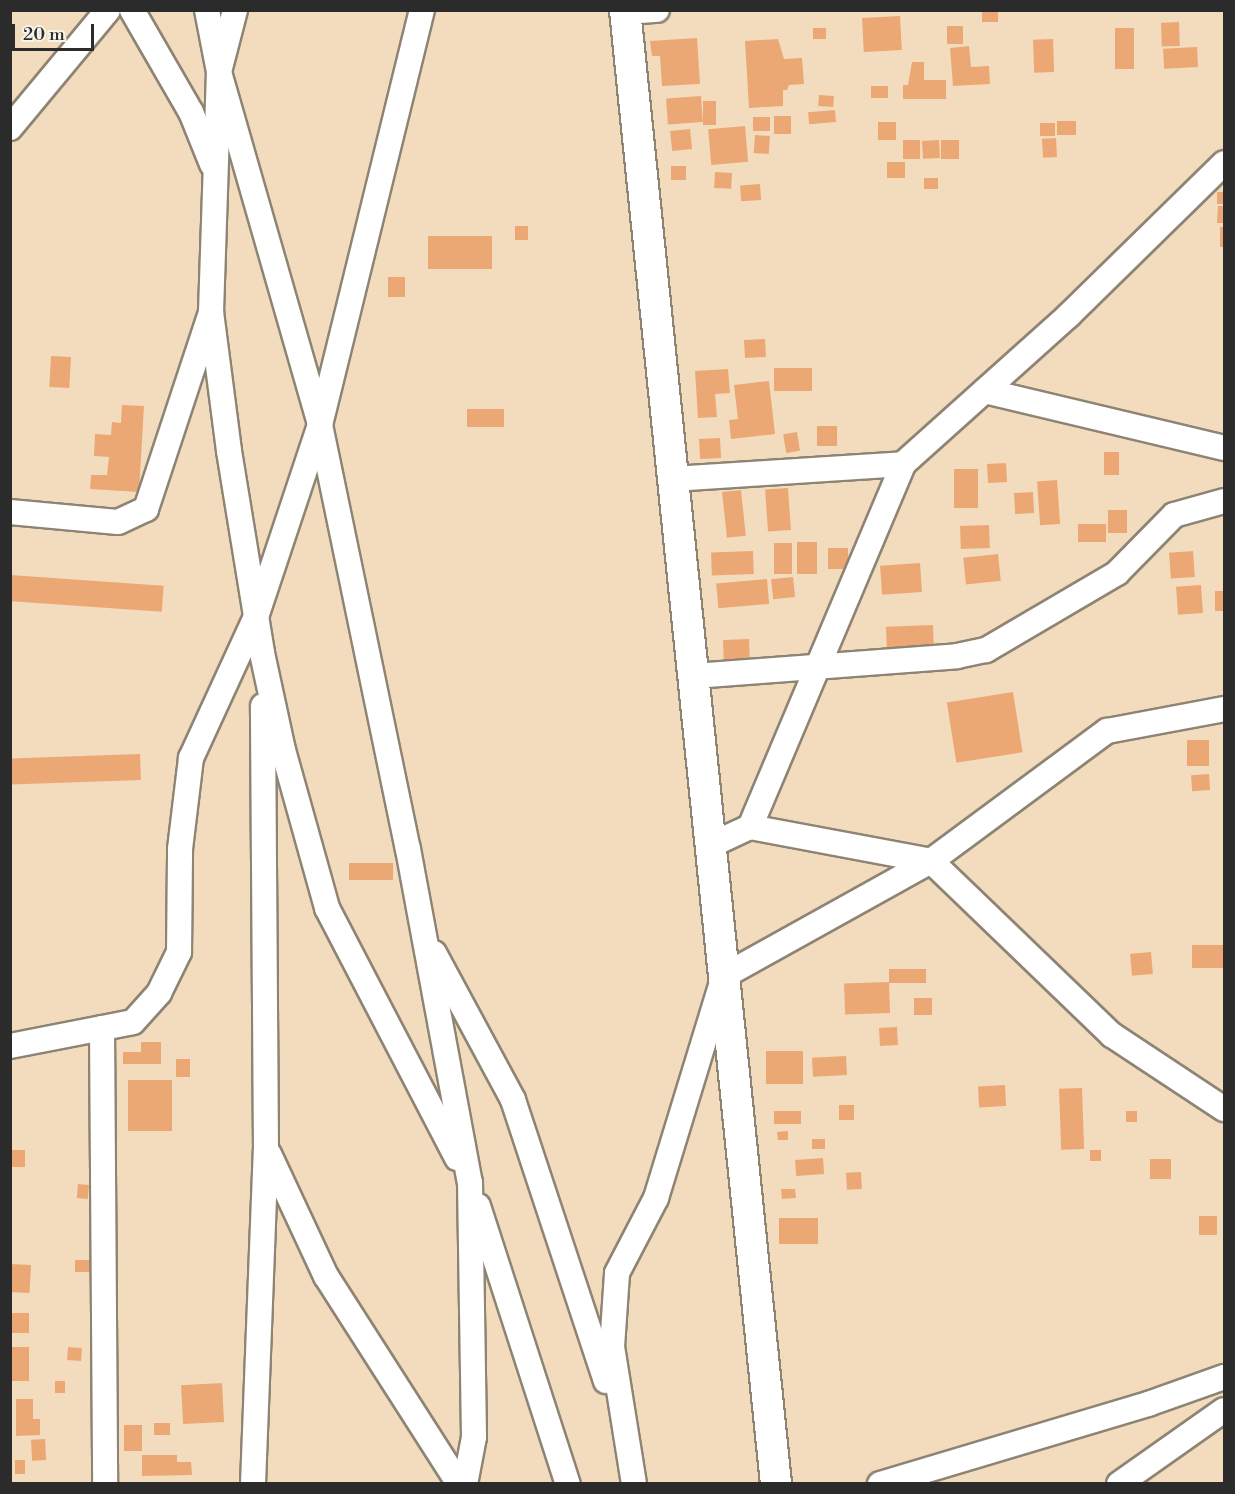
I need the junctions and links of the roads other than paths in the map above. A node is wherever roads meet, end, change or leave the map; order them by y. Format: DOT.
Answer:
graph roads {
  1 [pos="108,10"];
  2 [pos="132,10"];
  3 [pos="207,10"];
  4 [pos="235,10"];
  5 [pos="422,10"];
  6 [pos="657,10"];
  7 [pos="626,11"];
  8 [pos="219,72"];
  9 [pos="10,128"];
  10 [pos="1224,163"];
  11 [pos="216,174"];
  12 [pos="211,312"];
  13 [pos="985,391"];
  14 [pos="320,424"];
  15 [pos="1224,448"];
  16 [pos="903,464"];
  17 [pos="674,479"];
  18 [pos="1224,501"];
  19 [pos="10,512"];
  20 [pos="256,617"];
  21 [pos="262,653"];
  22 [pos="820,667"];
  23 [pos="694,676"];
  24 [pos="1224,709"];
  25 [pos="750,827"];
  26 [pos="711,845"];
  27 [pos="931,861"];
  28 [pos="424,933"];
  29 [pos="724,976"];
  30 [pos="102,1028"];
  31 [pos="10,1046"];
  32 [pos="1224,1109"];
  33 [pos="266,1149"];
  34 [pos="470,1182"];
  35 [pos="1224,1377"];
  36 [pos="1224,1410"];
  37 [pos="631,1458"];
  38 [pos="105,1484"];
  39 [pos="253,1484"];
  40 [pos="459,1484"];
  41 [pos="465,1484"];
  42 [pos="568,1484"];
  43 [pos="634,1484"];
  44 [pos="776,1484"];
  45 [pos="880,1484"];
  46 [pos="1119,1484"];
  1 -- 9 [label="street"];
  2 -- 11 [label="street"];
  3 -- 8 [label="street"];
  4 -- 8 [label="street"];
  5 -- 14 [label="street"];
  6 -- 7 [label="street"];
  7 -- 17 [label="street"];
  8 -- 11 [label="street"];
  8 -- 14 [label="street"];
  10 -- 13 [label="street"];
  11 -- 12 [label="street"];
  12 -- 19 [label="street"];
  12 -- 20 [label="street"];
  13 -- 15 [label="street"];
  13 -- 16 [label="street"];
  14 -- 20 [label="street"];
  14 -- 28 [label="street"];
  16 -- 17 [label="street"];
  16 -- 22 [label="street"];
  17 -- 23 [label="street"];
  18 -- 22 [label="street"];
  20 -- 21 [label="street"];
  20 -- 30 [label="street"];
  21 -- 33 [label="street"];
  21 -- 34 [label="street"];
  22 -- 23 [label="street"];
  22 -- 25 [label="street"];
  23 -- 26 [label="street"];
  24 -- 27 [label="street"];
  25 -- 26 [label="street"];
  25 -- 27 [label="street"];
  26 -- 29 [label="street"];
  27 -- 29 [label="street"];
  27 -- 32 [label="street"];
  28 -- 34 [label="street"];
  28 -- 37 [label="street"];
  29 -- 37 [label="street"];
  29 -- 44 [label="street"];
  30 -- 31 [label="street"];
  30 -- 38 [label="street"];
  33 -- 39 [label="street"];
  33 -- 40 [label="street"];
  34 -- 41 [label="street"];
  34 -- 42 [label="street"];
  35 -- 45 [label="street"];
  36 -- 46 [label="street"];
  37 -- 43 [label="street"];
}
